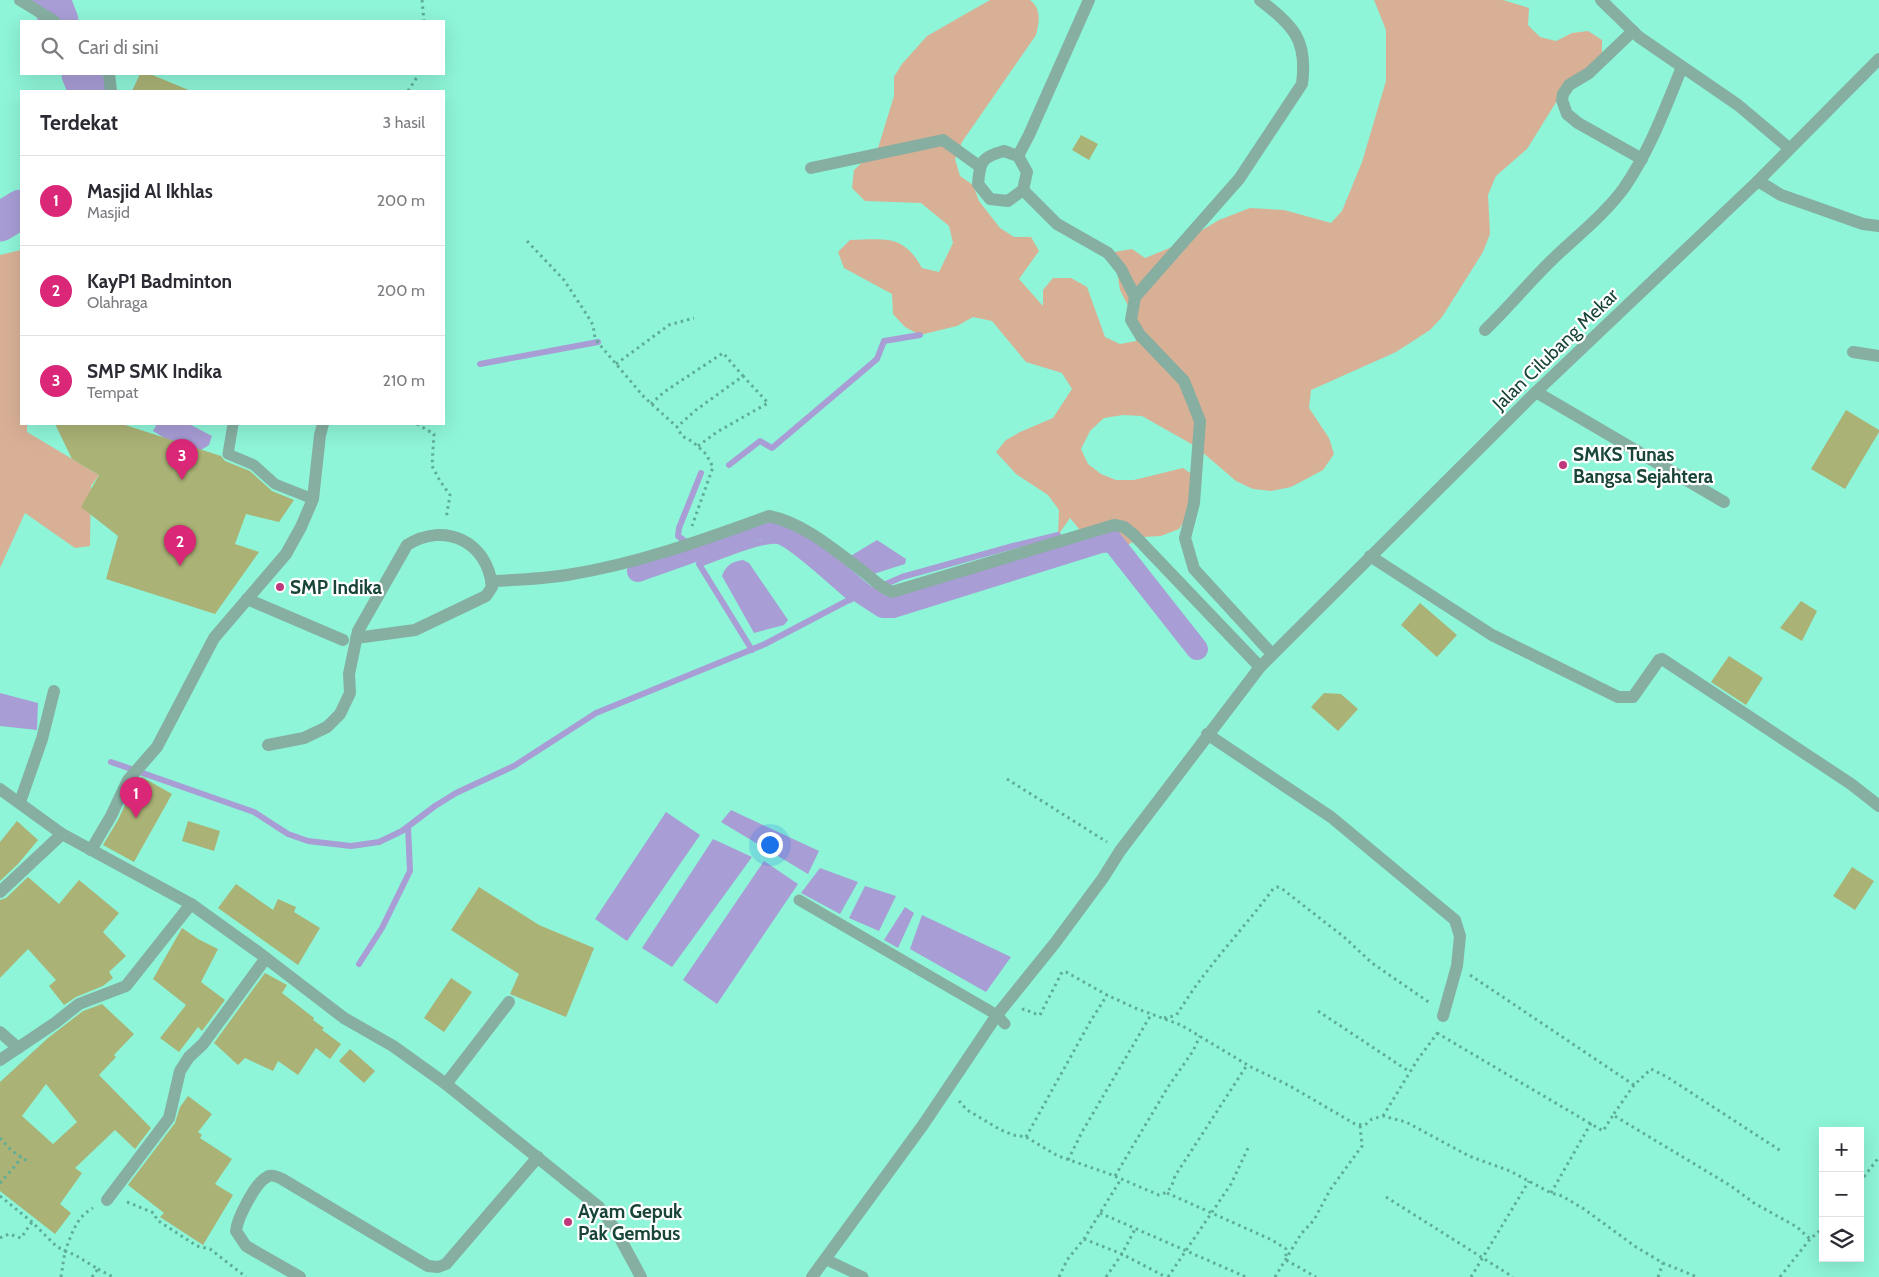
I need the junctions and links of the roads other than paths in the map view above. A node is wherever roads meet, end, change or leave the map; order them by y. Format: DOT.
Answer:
graph roads {
  1 [pos="20,0"];
  2 [pos="1089,0"];
  3 [pos="1260,0"];
  4 [pos="1601,0"];
  5 [pos="52,20"];
  6 [pos="1633,31"];
  7 [pos="1879,59"];
  8 [pos="1682,67"];
  9 [pos="109,75"];
  10 [pos="111,90"];
  11 [pos="1789,148"];
  12 [pos="1018,156"];
  13 [pos="1642,159"];
  14 [pos="979,166"];
  15 [pos="811,168"];
  16 [pos="1758,181"];
  17 [pos="1023,190"];
  18 [pos="1879,226"];
  19 [pos="1135,298"];
  20 [pos="1485,330"];
  21 [pos="1853,352"];
  22 [pos="1879,356"];
  23 [pos="1536,392"];
  24 [pos="234,425"];
  25 [pos="323,425"];
  26 [pos="312,499"];
  27 [pos="1724,502"];
  28 [pos="1370,556"];
  29 [pos="491,581"];
  30 [pos="247,599"];
  31 [pos="356,638"];
  32 [pos="343,640"];
  33 [pos="1272,654"];
  34 [pos="1260,667"];
  35 [pos="54,691"];
  36 [pos="1207,734"];
  37 [pos="268,745"];
  38 [pos="0,789"];
  39 [pos="20,802"];
  40 [pos="1879,806"];
  41 [pos="62,834"];
  42 [pos="91,850"];
  43 [pos="0,892"];
  44 [pos="799,900"];
  45 [pos="191,904"];
  46 [pos="266,958"];
  47 [pos="509,1002"];
  48 [pos="1443,1016"];
  49 [pos="1001,1020"];
  50 [pos="0,1032"];
  51 [pos="18,1048"];
  52 [pos="0,1060"];
  53 [pos="446,1084"];
  54 [pos="538,1157"];
  55 [pos="107,1200"];
  56 [pos="825,1259"];
  57 [pos="300,1277"];
  58 [pos="641,1277"];
  59 [pos="812,1277"];
  60 [pos="864,1277"];
  1 -- 5 [label="street"];
  2 -- 12 [label="street"];
  3 -- 19 [label="street"];
  4 -- 6 [label="street"];
  6 -- 8 [label="street"];
  6 -- 13 [label="street"];
  7 -- 11 [label="street, Jalan Cilubang Mekar"];
  8 -- 11 [label="street"];
  8 -- 13 [label="street"];
  9 -- 10 [label="street"];
  11 -- 16 [label="street, Jalan Cilubang Mekar"];
  12 -- 14 [label="street"];
  12 -- 17 [label="street"];
  13 -- 20 [label="street"];
  14 -- 15 [label="street"];
  14 -- 17 [label="street"];
  16 -- 18 [label="street"];
  16 -- 23 [label="street, Jalan Cilubang Mekar"];
  17 -- 19 [label="street"];
  19 -- 33 [label="street"];
  21 -- 22 [label="street"];
  23 -- 27 [label="street"];
  23 -- 28 [label="street, Jalan Cilubang Mekar"];
  24 -- 26 [label="lane"];
  25 -- 26 [label="street"];
  26 -- 30 [label="street"];
  28 -- 33 [label="street, Jalan Cilubang Mekar"];
  28 -- 40 [label="street"];
  29 -- 31 [label="street"];
  29 -- 31 [label="street"];
  29 -- 34 [label="street"];
  30 -- 32 [label="street"];
  30 -- 42 [label="street"];
  31 -- 37 [label="street"];
  33 -- 34 [label="street, Jalan Cilubang Mekar"];
  34 -- 36 [label="street, Jalan Cilubang Mekar"];
  35 -- 39 [label="street"];
  36 -- 48 [label="street"];
  36 -- 49 [label="street, Jalan Cilubang Mekar"];
  38 -- 39 [label="street"];
  39 -- 41 [label="street"];
  41 -- 42 [label="street"];
  41 -- 43 [label="street"];
  42 -- 45 [label="street"];
  44 -- 49 [label="lane"];
  45 -- 46 [label="street"];
  45 -- 51 [label="street"];
  46 -- 53 [label="street"];
  46 -- 55 [label="street"];
  47 -- 53 [label="street"];
  49 -- 56 [label="street, Jalan Cilubang Mekar"];
  50 -- 51 [label="street"];
  51 -- 52 [label="street"];
  53 -- 54 [label="street"];
  54 -- 57 [label="street"];
  54 -- 58 [label="street"];
  56 -- 59 [label="street, Jalan Cilubang Mekar"];
  56 -- 60 [label="lane"];
}
